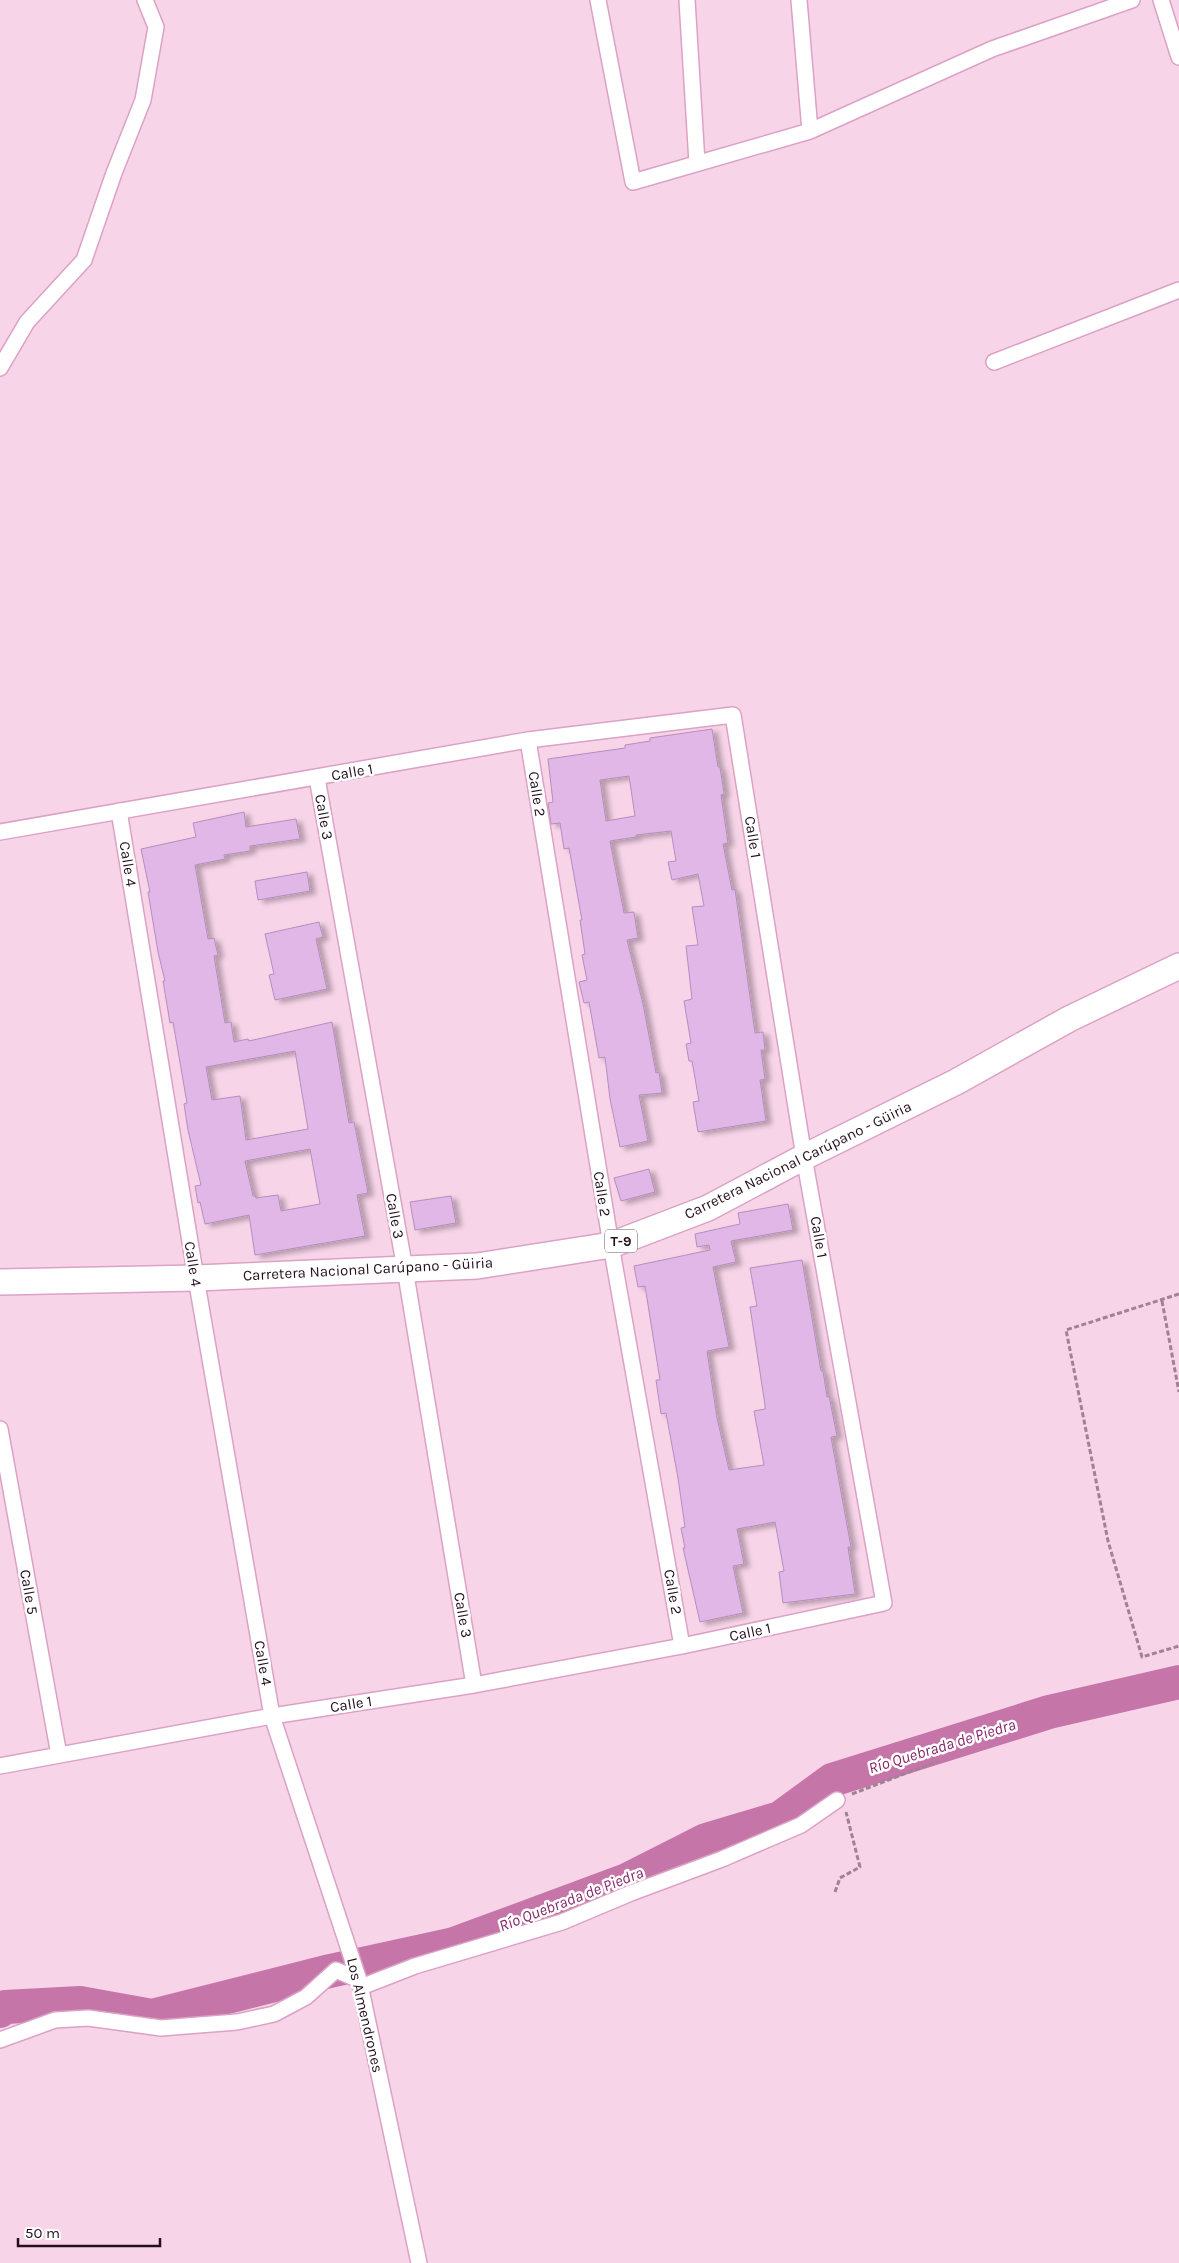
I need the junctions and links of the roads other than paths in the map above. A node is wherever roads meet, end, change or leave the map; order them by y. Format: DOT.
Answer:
graph roads {
  1 [pos="145,0"];
  2 [pos="598,0"];
  3 [pos="687,0"];
  4 [pos="799,0"];
  5 [pos="1132,0"];
  6 [pos="1161,0"];
  7 [pos="1179,57"];
  8 [pos="810,131"];
  9 [pos="697,163"];
  10 [pos="1179,290"];
  11 [pos="994,362"];
  12 [pos="0,368"];
  13 [pos="528,740"];
  14 [pos="317,778"];
  15 [pos="119,811"];
  16 [pos="0,832"];
  17 [pos="1179,966"];
  18 [pos="804,1157"];
  19 [pos="611,1245"];
  20 [pos="404,1269"];
  21 [pos="196,1278"];
  22 [pos="0,1282"];
  23 [pos="0,1429"];
  24 [pos="682,1646"];
  25 [pos="474,1685"];
  26 [pos="272,1716"];
  27 [pos="59,1755"];
  28 [pos="0,1766"];
  29 [pos="837,1800"];
  30 [pos="360,1984"];
  31 [pos="0,2040"];
  32 [pos="419,2263"];
  1 -- 12 [label="street"];
  2 -- 9 [label="street"];
  3 -- 9 [label="street"];
  4 -- 8 [label="street"];
  5 -- 8 [label="street"];
  6 -- 7 [label="street"];
  8 -- 9 [label="street"];
  10 -- 11 [label="street"];
  13 -- 14 [label="street, Calle 1"];
  13 -- 18 [label="street, Calle 1"];
  13 -- 19 [label="street, Calle 2"];
  14 -- 15 [label="street, Calle 1"];
  14 -- 20 [label="street, Calle 3"];
  15 -- 16 [label="street, Calle 1"];
  15 -- 21 [label="street, Calle 4"];
  17 -- 18 [label="highway, Carretera Nacional Carúpano - Güiria / T-9"];
  18 -- 19 [label="highway, Carretera Nacional Carúpano - Güiria / T-9"];
  18 -- 24 [label="street, Calle 1"];
  19 -- 20 [label="highway, Carretera Nacional Carúpano - Güiria / T-9"];
  19 -- 24 [label="street, Calle 2"];
  20 -- 21 [label="highway, Carretera Nacional Carúpano - Güiria / T-9"];
  20 -- 25 [label="street, Calle 3"];
  21 -- 22 [label="highway, Carretera Nacional Carúpano - Güiria / T-9"];
  21 -- 26 [label="street, Calle 4"];
  23 -- 27 [label="street, Calle 5"];
  24 -- 25 [label="street, Calle 1"];
  25 -- 26 [label="street, Calle 1"];
  26 -- 27 [label="street, Calle 1"];
  26 -- 30 [label="street, Los Almendrones"];
  27 -- 28 [label="street, Calle 1"];
  29 -- 30 [label="street"];
  30 -- 31 [label="street"];
  30 -- 32 [label="street, Los Almendrones"];
}
